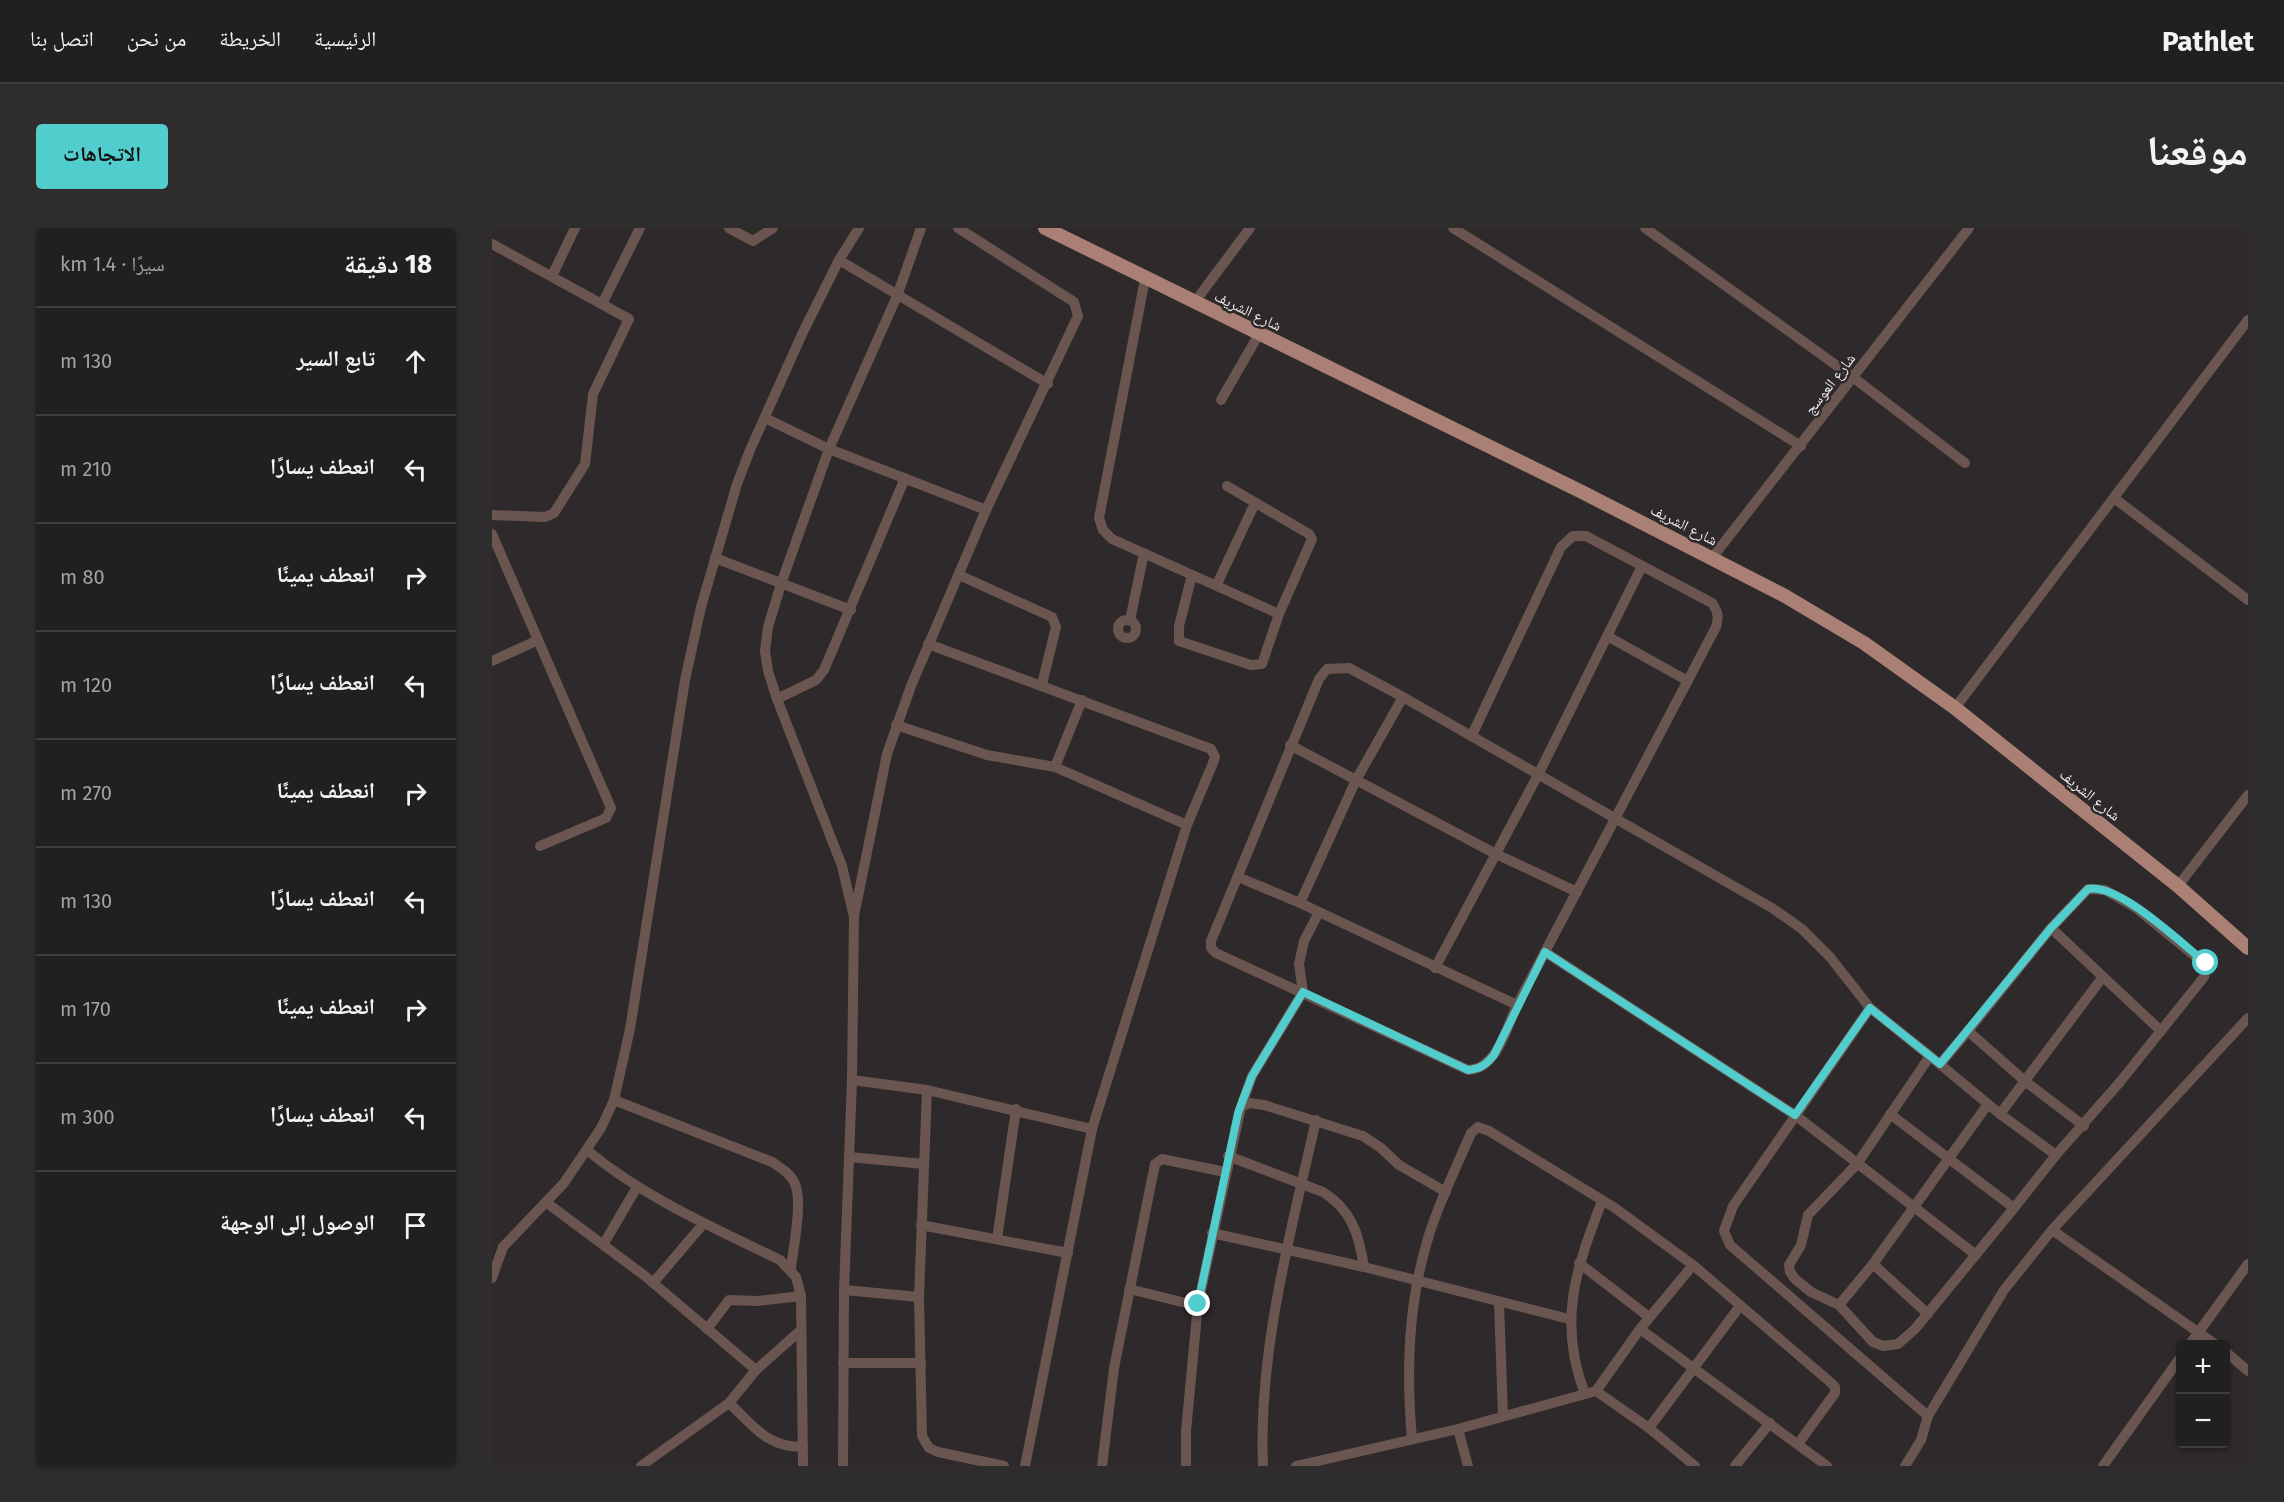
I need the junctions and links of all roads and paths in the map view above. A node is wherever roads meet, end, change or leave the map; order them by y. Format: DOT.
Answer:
graph roads {
  1 [pos="575,228"];
  2 [pos="640,228"];
  3 [pos="729,228"];
  4 [pos="772,228"];
  5 [pos="859,228"];
  6 [pos="921,228"];
  7 [pos="958,228"];
  8 [pos="1044,228"];
  9 [pos="1250,228"];
  10 [pos="1454,228"];
  11 [pos="1646,228"];
  12 [pos="1969,228"];
  13 [pos="492,244"];
  14 [pos="839,260"];
  15 [pos="552,276"];
  16 [pos="1145,279"];
  17 [pos="897,296"];
  18 [pos="1194,303"];
  19 [pos="602,304"];
  20 [pos="2248,320"];
  21 [pos="1259,334"];
  22 [pos="1854,378"];
  23 [pos="1048,384"];
  24 [pos="1221,400"];
  25 [pos="765,418"];
  26 [pos="1801,446"];
  27 [pos="829,449"];
  28 [pos="1965,463"];
  29 [pos="905,478"];
  30 [pos="1227,486"];
  31 [pos="2114,498"];
  32 [pos="1255,503"];
  33 [pos="986,510"];
  34 [pos="492,515"];
  35 [pos="492,534"];
  36 [pos="1144,554"];
  37 [pos="715,558"];
  38 [pos="1712,558"];
  39 [pos="1642,566"];
  40 [pos="959,575"];
  41 [pos="1192,575"];
  42 [pos="782,581"];
  43 [pos="1216,584"];
  44 [pos="2248,600"];
  45 [pos="851,610"];
  46 [pos="1279,614"];
  47 [pos="1130,620"];
  48 [pos="1607,636"];
  49 [pos="538,640"];
  50 [pos="928,644"];
  51 [pos="492,661"];
  52 [pos="1688,681"];
  53 [pos="1042,684"];
  54 [pos="1403,696"];
  55 [pos="777,699"];
  56 [pos="1083,700"];
  57 [pos="1955,708"];
  58 [pos="896,725"];
  59 [pos="1472,735"];
  60 [pos="1290,746"];
  61 [pos="1055,767"];
  62 [pos="1539,773"];
  63 [pos="1356,780"];
  64 [pos="2248,795"];
  65 [pos="1616,818"];
  66 [pos="1187,825"];
  67 [pos="540,846"];
  68 [pos="1494,853"];
  69 [pos="1238,878"];
  70 [pos="2178,886"];
  71 [pos="1577,892"];
  72 [pos="1300,903"];
  73 [pos="1319,912"];
  74 [pos="854,916"];
  75 [pos="2051,928"];
  76 [pos="2248,948"];
  77 [pos="1545,952"];
  78 [pos="1435,968"];
  79 [pos="2102,978"];
  80 [pos="1303,992"];
  81 [pos="1517,1005"];
  82 [pos="1870,1008"];
  83 [pos="2248,1018"];
  84 [pos="1968,1031"];
  85 [pos="2161,1031"];
  86 [pos="1930,1056"];
  87 [pos="1940,1064"];
  88 [pos="852,1080"];
  89 [pos="2026,1082"];
  90 [pos="927,1090"];
  91 [pos="614,1100"];
  92 [pos="1988,1104"];
  93 [pos="1241,1107"];
  94 [pos="1016,1109"];
  95 [pos="1890,1114"];
  96 [pos="2000,1114"];
  97 [pos="1795,1115"];
  98 [pos="1316,1120"];
  99 [pos="2084,1126"];
  100 [pos="1092,1129"];
  101 [pos="588,1150"];
  102 [pos="2056,1155"];
  103 [pos="1228,1156"];
  104 [pos="849,1157"];
  105 [pos="1949,1160"];
  106 [pos="924,1164"];
  107 [pos="1857,1164"];
  108 [pos="1225,1172"];
  109 [pos="1302,1184"];
  110 [pos="637,1187"];
  111 [pos="1446,1192"];
  112 [pos="1602,1201"];
  113 [pos="547,1203"];
  114 [pos="1914,1205"];
  115 [pos="2014,1208"];
  116 [pos="704,1222"];
  117 [pos="921,1225"];
  118 [pos="2052,1230"];
  119 [pos="1212,1233"];
  120 [pos="997,1239"];
  121 [pos="603,1245"];
  122 [pos="1288,1249"];
  123 [pos="1068,1253"];
  124 [pos="1976,1255"];
  125 [pos="1579,1263"];
  126 [pos="1873,1264"];
  127 [pos="2248,1264"];
  128 [pos="1693,1265"];
  129 [pos="1364,1267"];
  130 [pos="791,1269"];
  131 [pos="492,1278"];
  132 [pos="1418,1282"];
  133 [pos="653,1283"];
  134 [pos="1129,1289"];
  135 [pos="844,1290"];
  136 [pos="801,1296"];
  137 [pos="919,1297"];
  138 [pos="1499,1302"];
  139 [pos="1839,1305"];
  140 [pos="1198,1306"];
  141 [pos="1740,1306"];
  142 [pos="1928,1314"];
  143 [pos="1649,1317"];
  144 [pos="1569,1319"];
  145 [pos="1849,1319"];
  146 [pos="707,1329"];
  147 [pos="1640,1329"];
  148 [pos="801,1330"];
  149 [pos="2199,1333"];
  150 [pos="1835,1335"];
  151 [pos="2193,1340"];
  152 [pos="2209,1340"];
  153 [pos="2230,1355"];
  154 [pos="843,1363"];
  155 [pos="921,1363"];
  156 [pos="2176,1365"];
  157 [pos="1692,1368"];
  158 [pos="756,1370"];
  159 [pos="2248,1371"];
  160 [pos="1596,1390"];
  161 [pos="1585,1394"];
  162 [pos="729,1403"];
  163 [pos="1503,1416"];
  164 [pos="1928,1416"];
  165 [pos="1770,1423"];
  166 [pos="1458,1428"];
  167 [pos="1649,1428"];
  168 [pos="1412,1439"];
  169 [pos="1798,1444"];
  170 [pos="803,1447"];
  171 [pos="641,1466"];
  172 [pos="803,1466"];
  173 [pos="843,1466"];
  174 [pos="1004,1466"];
  175 [pos="1024,1466"];
  176 [pos="1102,1466"];
  177 [pos="1186,1466"];
  178 [pos="1263,1466"];
  179 [pos="1296,1466"];
  180 [pos="1468,1466"];
  181 [pos="1695,1466"];
  182 [pos="1735,1466"];
  183 [pos="1827,1466"];
  184 [pos="1905,1466"];
  185 [pos="2103,1466"];
  1 -- 15 [label="street"];
  2 -- 19 [label="street"];
  3 -- 4 [label="street"];
  5 -- 14 [label="street"];
  6 -- 17 [label="street"];
  7 -- 23 [label="street"];
  8 -- 16 [label="main road, شارع الشريف"];
  9 -- 18 [label="street"];
  10 -- 26 [label="street"];
  11 -- 22 [label="street"];
  12 -- 22 [label="street, شارع العوسج"];
  13 -- 15 [label="street"];
  14 -- 17 [label="street"];
  14 -- 25 [label="street"];
  15 -- 19 [label="street"];
  16 -- 18 [label="main road, شارع الشريف"];
  16 -- 36 [label="street"];
  17 -- 23 [label="street"];
  17 -- 27 [label="street"];
  18 -- 21 [label="main road, شارع الشريف"];
  19 -- 34 [label="street"];
  20 -- 31 [label="street"];
  21 -- 24 [label="street"];
  21 -- 38 [label="main road, شارع الشريف"];
  22 -- 26 [label="street, شارع العوسج"];
  22 -- 28 [label="street"];
  23 -- 33 [label="street"];
  25 -- 27 [label="street"];
  25 -- 37 [label="street"];
  26 -- 38 [label="street, شارع العوسج"];
  27 -- 29 [label="street"];
  27 -- 42 [label="street"];
  29 -- 33 [label="street"];
  29 -- 45 [label="street"];
  30 -- 32 [label="street"];
  31 -- 44 [label="street"];
  31 -- 57 [label="street"];
  32 -- 43 [label="street"];
  32 -- 46 [label="street"];
  33 -- 40 [label="street"];
  35 -- 49 [label="street"];
  36 -- 41 [label="street"];
  36 -- 47 [label="street"];
  37 -- 42 [label="street"];
  37 -- 91 [label="street"];
  38 -- 57 [label="main road, شارع الشريف"];
  39 -- 48 [label="street"];
  39 -- 52 [label="street"];
  39 -- 59 [label="street"];
  40 -- 50 [label="street"];
  40 -- 53 [label="street"];
  41 -- 43 [label="street"];
  41 -- 46 [label="street"];
  42 -- 45 [label="street"];
  42 -- 55 [label="street"];
  43 -- 46 [label="street"];
  45 -- 55 [label="street"];
  48 -- 52 [label="street"];
  48 -- 62 [label="street"];
  49 -- 51 [label="street"];
  49 -- 67 [label="street"];
  50 -- 53 [label="street"];
  50 -- 58 [label="street"];
  52 -- 65 [label="street"];
  53 -- 56 [label="street"];
  54 -- 59 [label="street"];
  54 -- 60 [label="street"];
  54 -- 63 [label="street"];
  55 -- 74 [label="street"];
  56 -- 61 [label="street"];
  56 -- 66 [label="street"];
  57 -- 70 [label="main road, شارع الشريف"];
  58 -- 61 [label="street"];
  58 -- 74 [label="street"];
  59 -- 62 [label="street"];
  60 -- 63 [label="street"];
  60 -- 69 [label="street"];
  61 -- 66 [label="street"];
  62 -- 65 [label="street"];
  62 -- 68 [label="street"];
  63 -- 68 [label="street"];
  63 -- 72 [label="street"];
  64 -- 70 [label="street"];
  65 -- 71 [label="street"];
  65 -- 82 [label="street"];
  66 -- 100 [label="street"];
  68 -- 71 [label="street"];
  68 -- 78 [label="street"];
  69 -- 72 [label="street"];
  69 -- 80 [label="street"];
  70 -- 76 [label="main road, شارع الشريف"];
  71 -- 77 [label="street"];
  72 -- 73 [label="street"];
  73 -- 78 [label="street"];
  73 -- 80 [label="street"];
  74 -- 88 [label="street"];
  75 -- 79 [label="street"];
  75 -- 84 [label="street"];
  75 -- 85 [label="street"];
  77 -- 81 [label="street"];
  77 -- 97 [label="street"];
  78 -- 81 [label="street"];
  79 -- 85 [label="street"];
  79 -- 89 [label="street"];
  80 -- 81 [label="street"];
  80 -- 93 [label="street"];
  82 -- 86 [label="street"];
  82 -- 97 [label="street"];
  83 -- 118 [label="street"];
  84 -- 87 [label="street"];
  84 -- 89 [label="street"];
  85 -- 99 [label="street"];
  86 -- 87 [label="street"];
  86 -- 95 [label="street"];
  87 -- 92 [label="street"];
  88 -- 90 [label="street"];
  88 -- 104 [label="street"];
  89 -- 96 [label="street"];
  89 -- 99 [label="street"];
  90 -- 94 [label="street"];
  90 -- 106 [label="street"];
  91 -- 101 [label="street"];
  91 -- 130 [label="street"];
  92 -- 96 [label="street"];
  92 -- 105 [label="street"];
  93 -- 98 [label="street"];
  93 -- 103 [label="street"];
  94 -- 100 [label="street"];
  94 -- 120 [label="street"];
  95 -- 105 [label="street"];
  95 -- 107 [label="street"];
  96 -- 102 [label="street"];
  97 -- 107 [label="street"];
  97 -- 150 [label="street"];
  98 -- 109 [label="street"];
  98 -- 111 [label="street"];
  99 -- 102 [label="street"];
  100 -- 123 [label="street"];
  101 -- 110 [label="street"];
  101 -- 113 [label="street"];
  102 -- 115 [label="street"];
  103 -- 108 [label="street"];
  103 -- 109 [label="street"];
  104 -- 106 [label="street"];
  104 -- 135 [label="street"];
  105 -- 114 [label="street"];
  105 -- 115 [label="street"];
  106 -- 117 [label="street"];
  107 -- 114 [label="street"];
  107 -- 139 [label="street"];
  108 -- 119 [label="street"];
  108 -- 134 [label="street"];
  109 -- 122 [label="street"];
  109 -- 129 [label="street"];
  110 -- 116 [label="street"];
  110 -- 121 [label="street"];
  111 -- 112 [label="street"];
  111 -- 132 [label="street"];
  112 -- 125 [label="street"];
  112 -- 128 [label="street"];
  113 -- 121 [label="street"];
  113 -- 131 [label="street"];
  114 -- 124 [label="street"];
  114 -- 126 [label="street"];
  115 -- 124 [label="street"];
  116 -- 130 [label="street"];
  116 -- 133 [label="street"];
  117 -- 120 [label="street"];
  117 -- 137 [label="street"];
  118 -- 149 [label="street"];
  118 -- 164 [label="street"];
  119 -- 122 [label="street"];
  119 -- 140 [label="street"];
  120 -- 123 [label="street"];
  121 -- 133 [label="street"];
  122 -- 129 [label="street"];
  122 -- 178 [label="street"];
  123 -- 175 [label="street"];
  124 -- 142 [label="street"];
  125 -- 143 [label="street"];
  125 -- 144 [label="street"];
  126 -- 139 [label="street"];
  126 -- 142 [label="street"];
  127 -- 149 [label="street"];
  128 -- 141 [label="street"];
  128 -- 143 [label="street"];
  129 -- 132 [label="street"];
  130 -- 136 [label="street"];
  132 -- 138 [label="street"];
  132 -- 168 [label="street"];
  133 -- 146 [label="street"];
  134 -- 140 [label="street"];
  134 -- 176 [label="street"];
  135 -- 137 [label="street"];
  135 -- 154 [label="street"];
  136 -- 146 [label="street"];
  136 -- 148 [label="street"];
  137 -- 155 [label="street"];
  138 -- 144 [label="street"];
  138 -- 163 [label="street"];
  139 -- 145 [label="street"];
  140 -- 177 [label="street"];
  141 -- 157 [label="street"];
  141 -- 169 [label="street"];
  142 -- 145 [label="street"];
  143 -- 147 [label="street"];
  144 -- 161 [label="street"];
  145 -- 150 [label="street"];
  146 -- 158 [label="street"];
  147 -- 157 [label="street"];
  147 -- 160 [label="street"];
  148 -- 158 [label="street"];
  148 -- 170 [label="street"];
  149 -- 151 [label="street"];
  149 -- 152 [label="street"];
  150 -- 164 [label="street"];
  153 -- 159 [label="street"];
  154 -- 155 [label="street"];
  154 -- 173 [label="street"];
  155 -- 174 [label="street"];
  156 -- 185 [label="street"];
  157 -- 165 [label="street"];
  157 -- 167 [label="street"];
  158 -- 162 [label="street"];
  160 -- 161 [label="street"];
  160 -- 167 [label="street"];
  161 -- 163 [label="street"];
  162 -- 170 [label="street"];
  162 -- 171 [label="street"];
  163 -- 166 [label="street"];
  164 -- 184 [label="street"];
  165 -- 169 [label="street"];
  165 -- 182 [label="street"];
  166 -- 168 [label="street"];
  166 -- 180 [label="street"];
  167 -- 181 [label="street"];
  168 -- 179 [label="street"];
  169 -- 183 [label="street"];
  170 -- 172 [label="street"];
}
